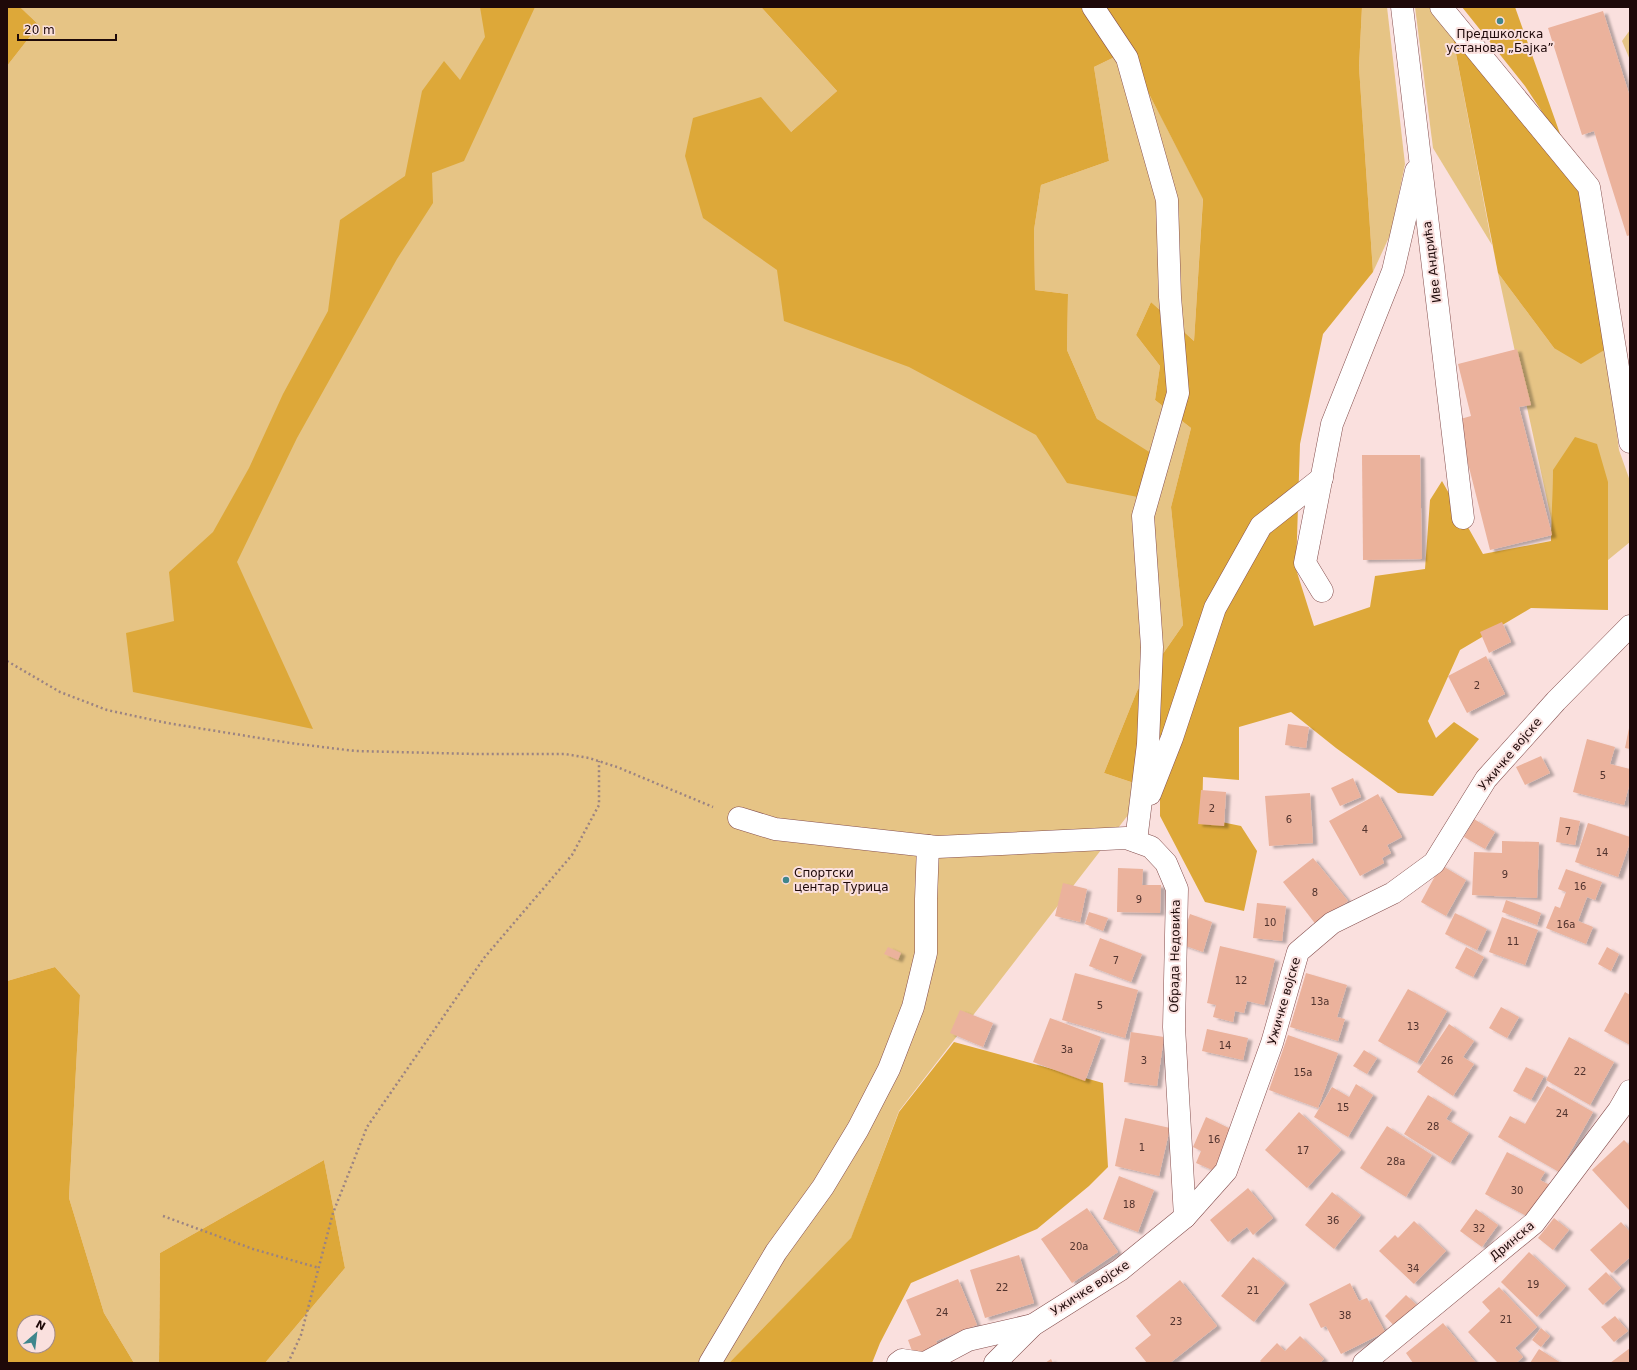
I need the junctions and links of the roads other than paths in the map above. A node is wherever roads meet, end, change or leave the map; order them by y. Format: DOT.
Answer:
graph roads {
  1 [pos="1093,7"];
  2 [pos="1402,7"];
  3 [pos="1441,7"];
  4 [pos="1420,154"];
  5 [pos="1630,442"];
  6 [pos="1322,478"];
  7 [pos="1463,518"];
  8 [pos="1322,591"];
  9 [pos="1630,626"];
  10 [pos="739,818"];
  11 [pos="1136,841"];
  12 [pos="932,847"];
  13 [pos="1630,1091"];
  14 [pos="1184,1216"];
  15 [pos="1033,1325"];
  16 [pos="710,1363"];
  17 [pos="898,1363"];
  18 [pos="922,1363"];
  19 [pos="925,1363"];
  20 [pos="995,1363"];
  21 [pos="1364,1363"];
  1 -- 11 [label="street"];
  2 -- 4 [label="street, Иве Андрића"];
  3 -- 5 [label="street"];
  4 -- 6 [label="street"];
  4 -- 7 [label="street, Иве Андрића"];
  6 -- 8 [label="street"];
  6 -- 11 [label="street"];
  9 -- 14 [label="street, Ужичке војске"];
  10 -- 12 [label="street, Обрада Недовића"];
  11 -- 12 [label="street, Обрада Недовића"];
  11 -- 14 [label="street, Обрада Недовића"];
  12 -- 16 [label="street"];
  13 -- 21 [label="street, Дринска"];
  14 -- 15 [label="street, Ужичке војске"];
  15 -- 19 [label="street, Ужичке војске"];
  15 -- 20 [label="street, Ужичке војске"];
  17 -- 18 [label="street"];
}
